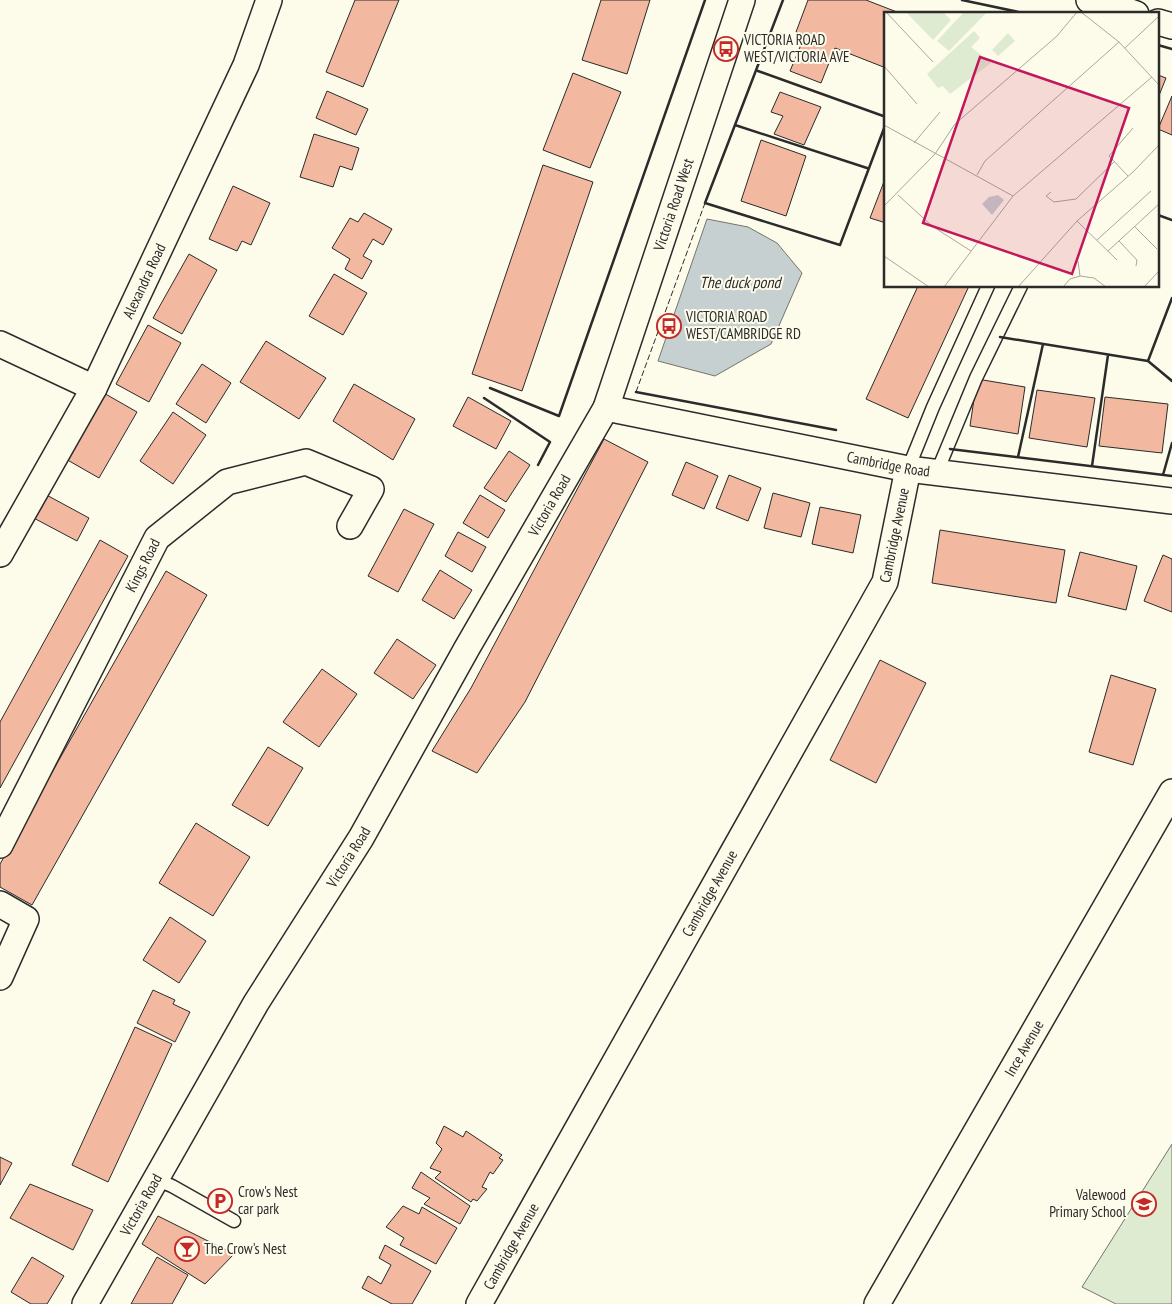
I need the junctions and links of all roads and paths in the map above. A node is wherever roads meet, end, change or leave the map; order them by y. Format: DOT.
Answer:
graph roads {
  1 [pos="270,0"];
  2 [pos="742,0"];
  3 [pos="1090,0"];
  4 [pos="1130,12"];
  5 [pos="987,288"];
  6 [pos="1019,288"];
  7 [pos="0,344"];
  8 [pos="94,388"];
  9 [pos="606,408"];
  10 [pos="908,469"];
  11 [pos="937,472"];
  12 [pos="1172,501"];
  13 [pos="350,526"];
  14 [pos="0,554"];
  15 [pos="1172,792"];
  16 [pos="0,845"];
  17 [pos="0,904"];
  18 [pos="0,977"];
  19 [pos="155,1178"];
  20 [pos="234,1221"];
  21 [pos="85,1304"];
  22 [pos="479,1304"];
  23 [pos="877,1304"];
  1 -- 8 [label="street, Alexandra Road"];
  2 -- 9 [label="street, Victoria Road West"];
  3 -- 4 [label="street"];
  5 -- 10 [label="lane"];
  6 -- 11 [label="lane"];
  7 -- 8 [label="street"];
  8 -- 14 [label="street, Alexandra Road"];
  9 -- 10 [label="street, Cambridge Road"];
  9 -- 19 [label="street, Victoria Road"];
  10 -- 11 [label="street, Cambridge Road"];
  10 -- 22 [label="street, Cambridge Avenue"];
  11 -- 12 [label="street, Cambridge Road"];
  13 -- 16 [label="street, Kings Road"];
  15 -- 23 [label="street, Ince Avenue"];
  17 -- 18 [label="street"];
  19 -- 20 [label="lane"];
  19 -- 21 [label="street, Victoria Road"];
}
